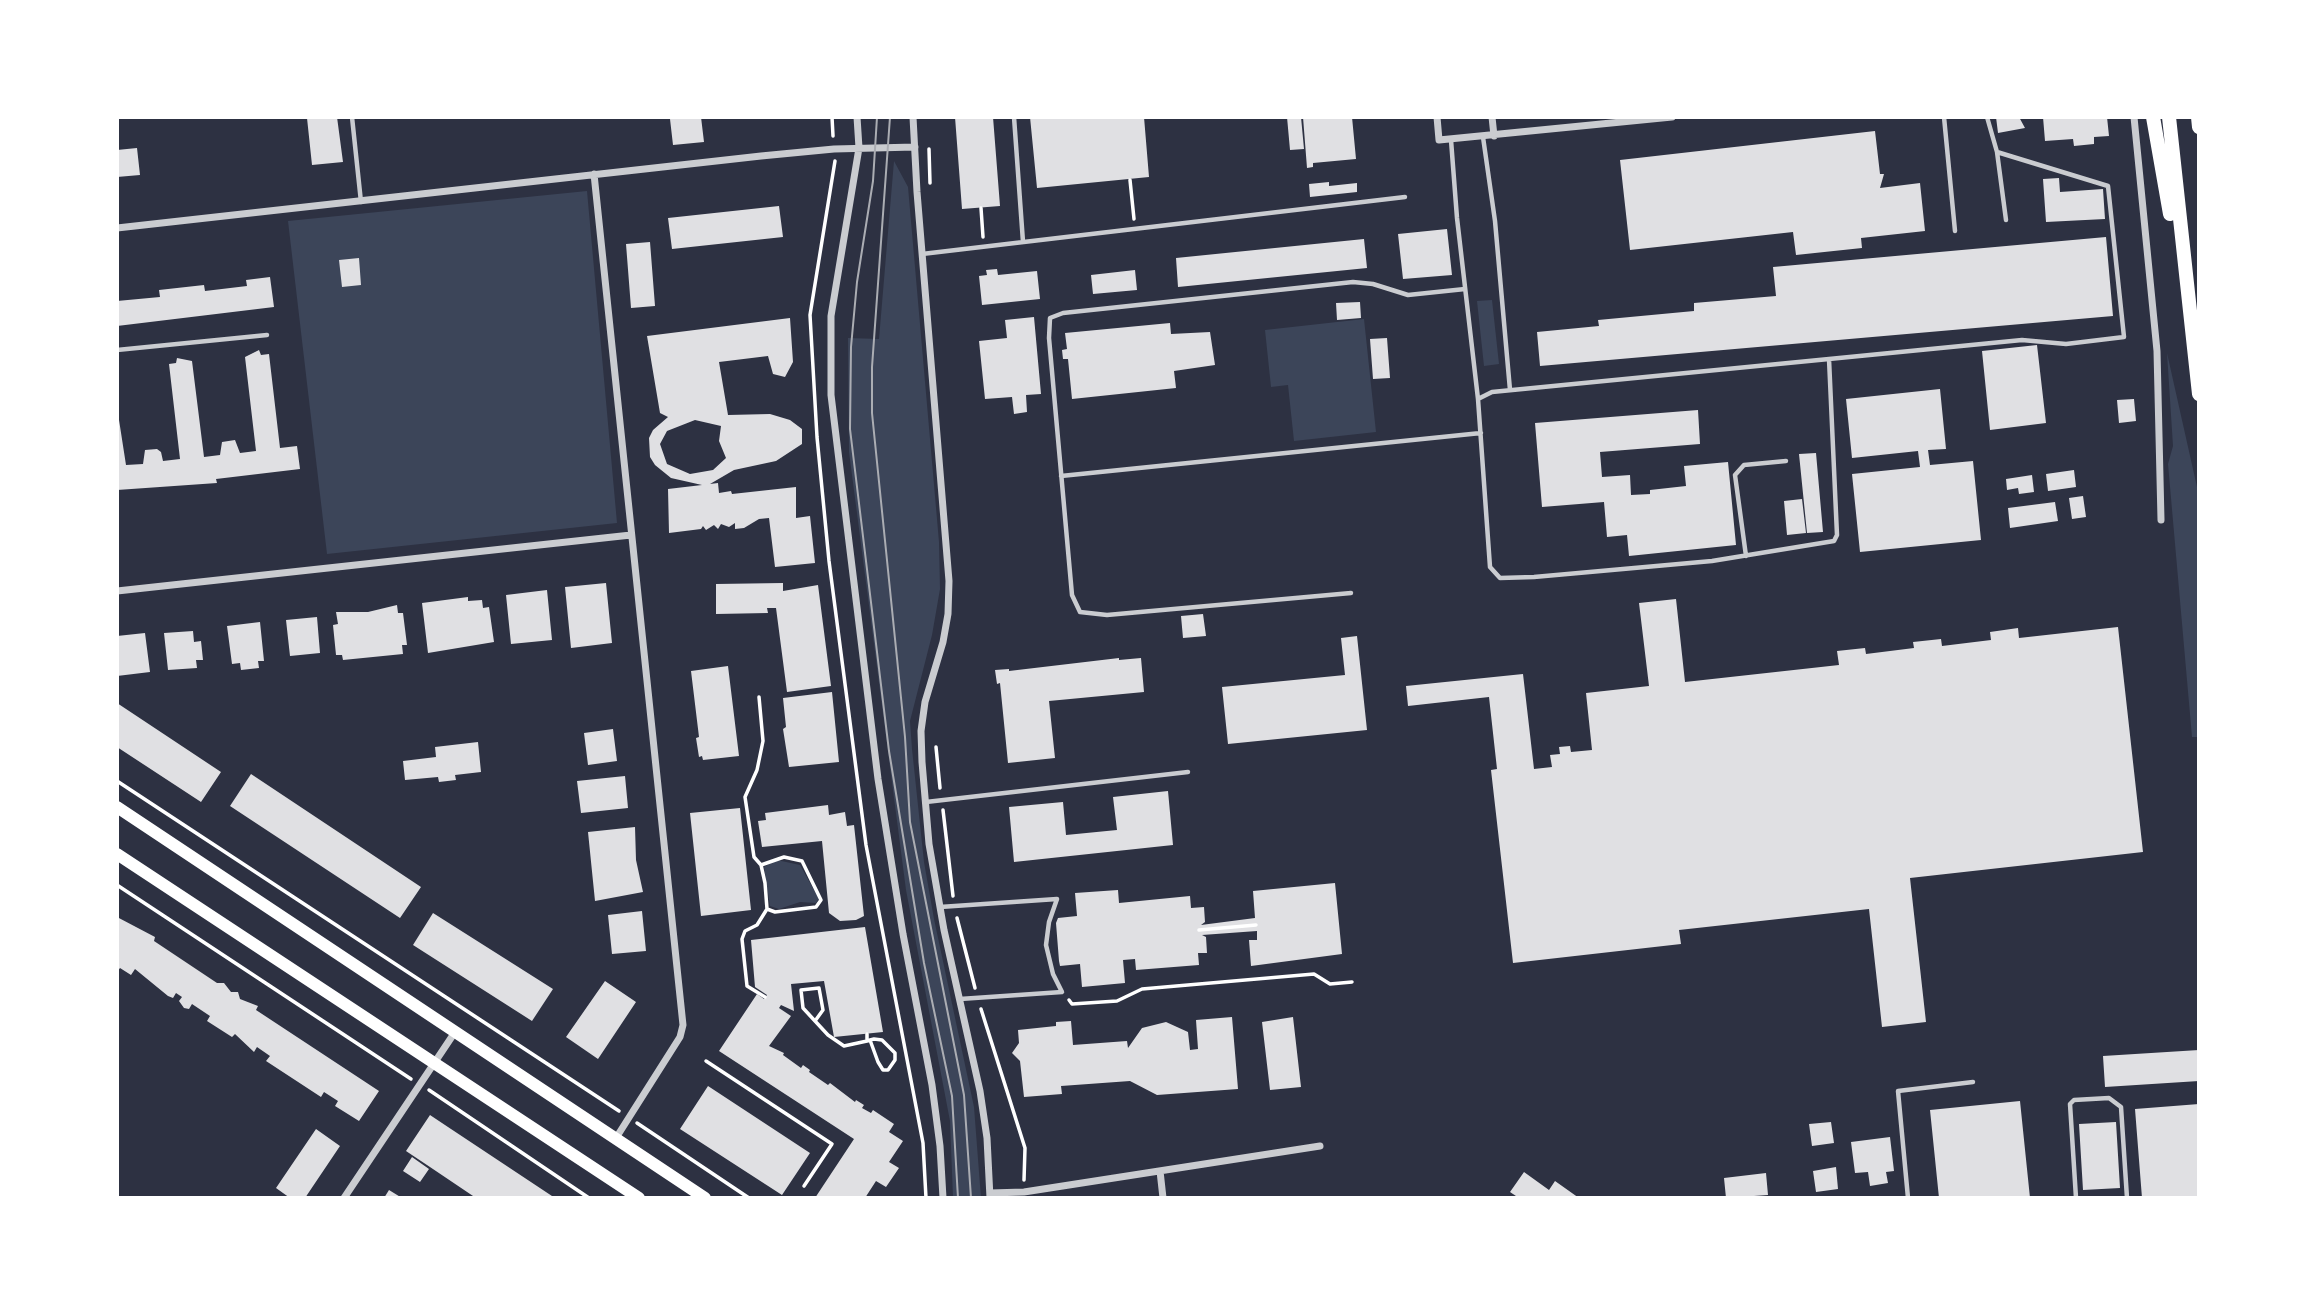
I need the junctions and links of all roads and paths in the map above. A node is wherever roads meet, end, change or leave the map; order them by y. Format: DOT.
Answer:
graph roads {
  1 [pos="352,117"];
  2 [pos="832,117"];
  3 [pos="857,117"];
  4 [pos="914,117"];
  5 [pos="1014,117"];
  6 [pos="1437,117"];
  7 [pos="1492,117"];
  8 [pos="1672,117"];
  9 [pos="1944,117"];
  10 [pos="1987,117"];
  11 [pos="2134,117"];
  12 [pos="2153,117"];
  13 [pos="2169,117"];
  14 [pos="2198,117"];
  15 [pos="1652,118"];
  16 [pos="2199,127"];
  17 [pos="1494,136"];
  18 [pos="1483,137"];
  19 [pos="1451,139"];
  20 [pos="915,147"];
  21 [pos="859,148"];
  22 [pos="834,149"];
  23 [pos="1997,152"];
  24 [pos="594,174"];
  25 [pos="1130,180"];
  26 [pos="1405,197"];
  27 [pos="361,203"];
  28 [pos="981,208"];
  29 [pos="2006,220"];
  30 [pos="117,228"];
  31 [pos="1135,229"];
  32 [pos="1955,231"];
  33 [pos="1023,242"];
  34 [pos="984,247"];
  35 [pos="922,254"];
  36 [pos="1465,289"];
  37 [pos="2190,323"];
  38 [pos="267,335"];
  39 [pos="117,350"];
  40 [pos="1829,359"];
  41 [pos="1510,390"];
  42 [pos="2199,394"];
  43 [pos="1478,400"];
  44 [pos="1480,433"];
  45 [pos="1786,461"];
  46 [pos="1061,476"];
  47 [pos="2161,520"];
  48 [pos="631,535"];
  49 [pos="1746,556"];
  50 [pos="117,591"];
  51 [pos="1351,593"];
  52 [pos="759,697"];
  53 [pos="935,739"];
  54 [pos="1188,772"];
  55 [pos="117,780"];
  56 [pos="942,799"];
  57 [pos="926,802"];
  58 [pos="117,807"];
  59 [pos="117,854"];
  60 [pos="761,865"];
  61 [pos="117,885"];
  62 [pos="954,906"];
  63 [pos="940,907"];
  64 [pos="767,909"];
  65 [pos="1256,925"];
  66 [pos="1199,930"];
  67 [pos="752,959"];
  68 [pos="744,960"];
  69 [pos="1352,982"];
  70 [pos="1062,992"];
  71 [pos="765,997"];
  72 [pos="977,998"];
  73 [pos="959,999"];
  74 [pos="815,1021"];
  75 [pos="455,1032"];
  76 [pos="866,1034"];
  77 [pos="869,1041"];
  78 [pos="706,1061"];
  79 [pos="435,1063"];
  80 [pos="412,1080"];
  81 [pos="1973,1082"];
  82 [pos="429,1090"];
  83 [pos="629,1118"];
  84 [pos="616,1138"];
  85 [pos="1320,1146"];
  86 [pos="1160,1171"];
  87 [pos="804,1186"];
  88 [pos="1024,1192"];
  89 [pos="990,1195"];
  90 [pos="344,1198"];
  91 [pos="589,1198"];
  92 [pos="639,1198"];
  93 [pos="705,1198"];
  94 [pos="749,1198"];
  95 [pos="943,1198"];
  96 [pos="1163,1198"];
  97 [pos="1908,1198"];
  98 [pos="2076,1198"];
  99 [pos="2127,1198"];
  1 -- 27 [label="lane"];
  2 -- 22 [label="path"];
  3 -- 21 [label="street"];
  4 -- 20 [label="street"];
  5 -- 33 [label="lane"];
  6 -- 19 [label="street"];
  7 -- 17 [label="street"];
  8 -- 15 [label="street"];
  9 -- 32 [label="lane"];
  10 -- 23 [label="lane"];
  11 -- 47 [label="street"];
  12 -- 37 [label="highway"];
  13 -- 37 [label="highway"];
  14 -- 16 [label="highway"];
  15 -- 17 [label="street"];
  17 -- 18 [label="street"];
  18 -- 19 [label="street"];
  18 -- 41 [label="lane"];
  19 -- 36 [label="lane"];
  20 -- 21 [label="street"];
  20 -- 35 [label="street"];
  21 -- 22 [label="street"];
  21 -- 95 [label="street"];
  22 -- 24 [label="street"];
  23 -- 29 [label="lane"];
  23 -- 40 [label="lane"];
  24 -- 27 [label="street"];
  24 -- 48 [label="street"];
  25 -- 31 [label="path"];
  26 -- 31 [label="lane"];
  27 -- 30 [label="street"];
  28 -- 34 [label="path"];
  31 -- 33 [label="lane"];
  33 -- 34 [label="lane"];
  34 -- 35 [label="lane"];
  35 -- 57 [label="street"];
  36 -- 43 [label="lane"];
  36 -- 46 [label="lane"];
  37 -- 42 [label="highway"];
  38 -- 39 [label="lane"];
  40 -- 41 [label="lane"];
  40 -- 49 [label="lane"];
  41 -- 43 [label="lane"];
  43 -- 44 [label="lane"];
  44 -- 46 [label="lane"];
  44 -- 49 [label="lane"];
  45 -- 49 [label="lane"];
  46 -- 51 [label="lane"];
  48 -- 50 [label="street"];
  48 -- 83 [label="street"];
  52 -- 60 [label="path"];
  53 -- 56 [label="path"];
  54 -- 56 [label="lane"];
  55 -- 83 [label="path"];
  56 -- 57 [label="lane"];
  56 -- 62 [label="path"];
  57 -- 63 [label="street"];
  58 -- 75 [label="main road"];
  59 -- 79 [label="main road"];
  60 -- 64 [label="path"];
  60 -- 64 [label="path"];
  61 -- 80 [label="path"];
  62 -- 63 [label="lane"];
  62 -- 70 [label="lane"];
  62 -- 72 [label="path"];
  63 -- 73 [label="street"];
  64 -- 68 [label="path"];
  65 -- 66 [label="path"];
  67 -- 68 [label="path"];
  68 -- 71 [label="path"];
  69 -- 70 [label="path"];
  70 -- 72 [label="lane"];
  72 -- 73 [label="lane"];
  72 -- 88 [label="path"];
  73 -- 89 [label="street"];
  74 -- 74 [label="path"];
  74 -- 77 [label="path"];
  75 -- 79 [label="street"];
  75 -- 84 [label="main road"];
  76 -- 77 [label="path"];
  77 -- 77 [label="path"];
  78 -- 87 [label="path"];
  79 -- 90 [label="street"];
  79 -- 92 [label="main road"];
  81 -- 97 [label="lane"];
  82 -- 91 [label="path"];
  83 -- 84 [label="street"];
  83 -- 94 [label="path"];
  84 -- 93 [label="main road"];
  85 -- 86 [label="street"];
  86 -- 88 [label="street"];
  86 -- 96 [label="street"];
  88 -- 89 [label="street"];
  98 -- 99 [label="lane"];
}
